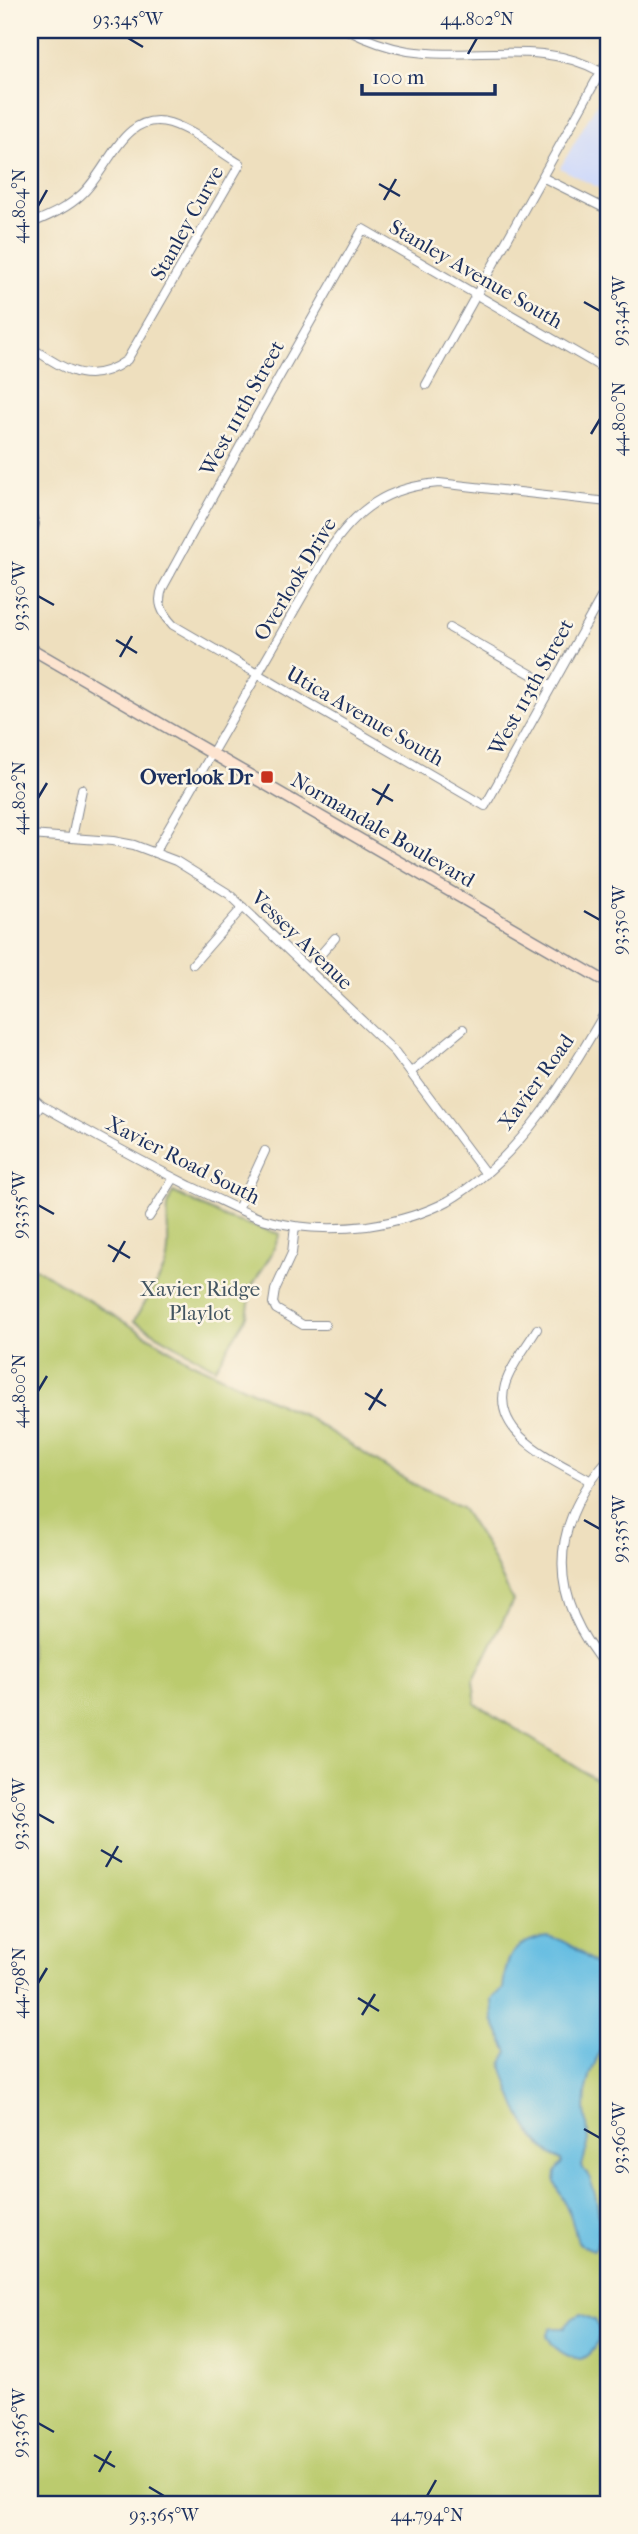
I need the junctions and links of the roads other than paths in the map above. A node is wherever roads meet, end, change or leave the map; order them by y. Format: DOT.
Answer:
graph roads {
  1 [pos="347,30"];
  2 [pos="608,59"];
  3 [pos="601,72"];
  4 [pos="542,177"];
  5 [pos="608,210"];
  6 [pos="30,224"];
  7 [pos="363,229"];
  8 [pos="476,295"];
  9 [pos="30,347"];
  10 [pos="608,371"];
  11 [pos="426,386"];
  12 [pos="608,502"];
  13 [pos="30,510"];
  14 [pos="30,541"];
  15 [pos="608,585"];
  16 [pos="161,608"];
  17 [pos="450,628"];
  18 [pos="30,648"];
  19 [pos="258,674"];
  20 [pos="552,686"];
  21 [pos="213,753"];
  22 [pos="82,789"];
  23 [pos="485,806"];
  24 [pos="30,835"];
  25 [pos="72,838"];
  26 [pos="155,852"];
  27 [pos="608,853"];
  28 [pos="608,865"];
  29 [pos="243,907"];
  30 [pos="335,937"];
  31 [pos="193,964"];
  32 [pos="307,969"];
  33 [pos="608,984"];
  34 [pos="608,1007"];
  35 [pos="463,1029"];
  36 [pos="411,1072"];
  37 [pos="30,1095"];
  38 [pos="41,1105"];
  39 [pos="30,1121"];
  40 [pos="265,1151"];
  41 [pos="486,1174"];
  42 [pos="174,1178"];
  43 [pos="238,1209"];
  44 [pos="149,1217"];
  45 [pos="295,1226"];
  46 [pos="325,1325"];
  47 [pos="537,1329"];
  48 [pos="608,1460"];
  49 [pos="591,1481"];
  50 [pos="608,1669"];
  1 -- 3 [label="street"];
  2 -- 3 [label="street"];
  3 -- 4 [label="street"];
  4 -- 5 [label="street"];
  4 -- 8 [label="street"];
  6 -- 9 [label="street, Stanley Curve"];
  7 -- 8 [label="street, Stanley Avenue South"];
  7 -- 16 [label="street, West 111th Street"];
  8 -- 10 [label="street, Stanley Avenue South"];
  8 -- 11 [label="street"];
  12 -- 19 [label="street, Overlook Drive"];
  13 -- 14 [label="street"];
  15 -- 20 [label="street, West 113th Street"];
  16 -- 19 [label="street, Utica Avenue South"];
  17 -- 20 [label="street"];
  18 -- 21 [label="street, Normandale Boulevard"];
  19 -- 21 [label="street, Overlook Drive"];
  19 -- 23 [label="street, Utica Avenue South"];
  20 -- 23 [label="street, West 113th Street"];
  21 -- 26 [label="street, Overlook Drive"];
  21 -- 33 [label="street, Normandale Boulevard"];
  22 -- 25 [label="street"];
  24 -- 25 [label="street, Vessey Avenue"];
  25 -- 26 [label="street, Vessey Avenue"];
  26 -- 29 [label="street, Vessey Avenue"];
  27 -- 28 [label="street"];
  29 -- 31 [label="street"];
  29 -- 32 [label="street, Vessey Avenue"];
  30 -- 32 [label="street"];
  32 -- 36 [label="street, Vessey Avenue"];
  34 -- 41 [label="street, Xavier Road"];
  35 -- 36 [label="street"];
  36 -- 41 [label="street, Vessey Avenue"];
  37 -- 38 [label="street, Xavier Road South"];
  38 -- 39 [label="street"];
  38 -- 42 [label="street, Xavier Road South"];
  40 -- 43 [label="street"];
  41 -- 45 [label="street, Xavier Road South"];
  42 -- 43 [label="street, Xavier Road South"];
  42 -- 44 [label="street"];
  43 -- 45 [label="street, Xavier Road South"];
  45 -- 46 [label="street"];
  47 -- 49 [label="street"];
  48 -- 49 [label="street"];
  49 -- 50 [label="street"];
}
